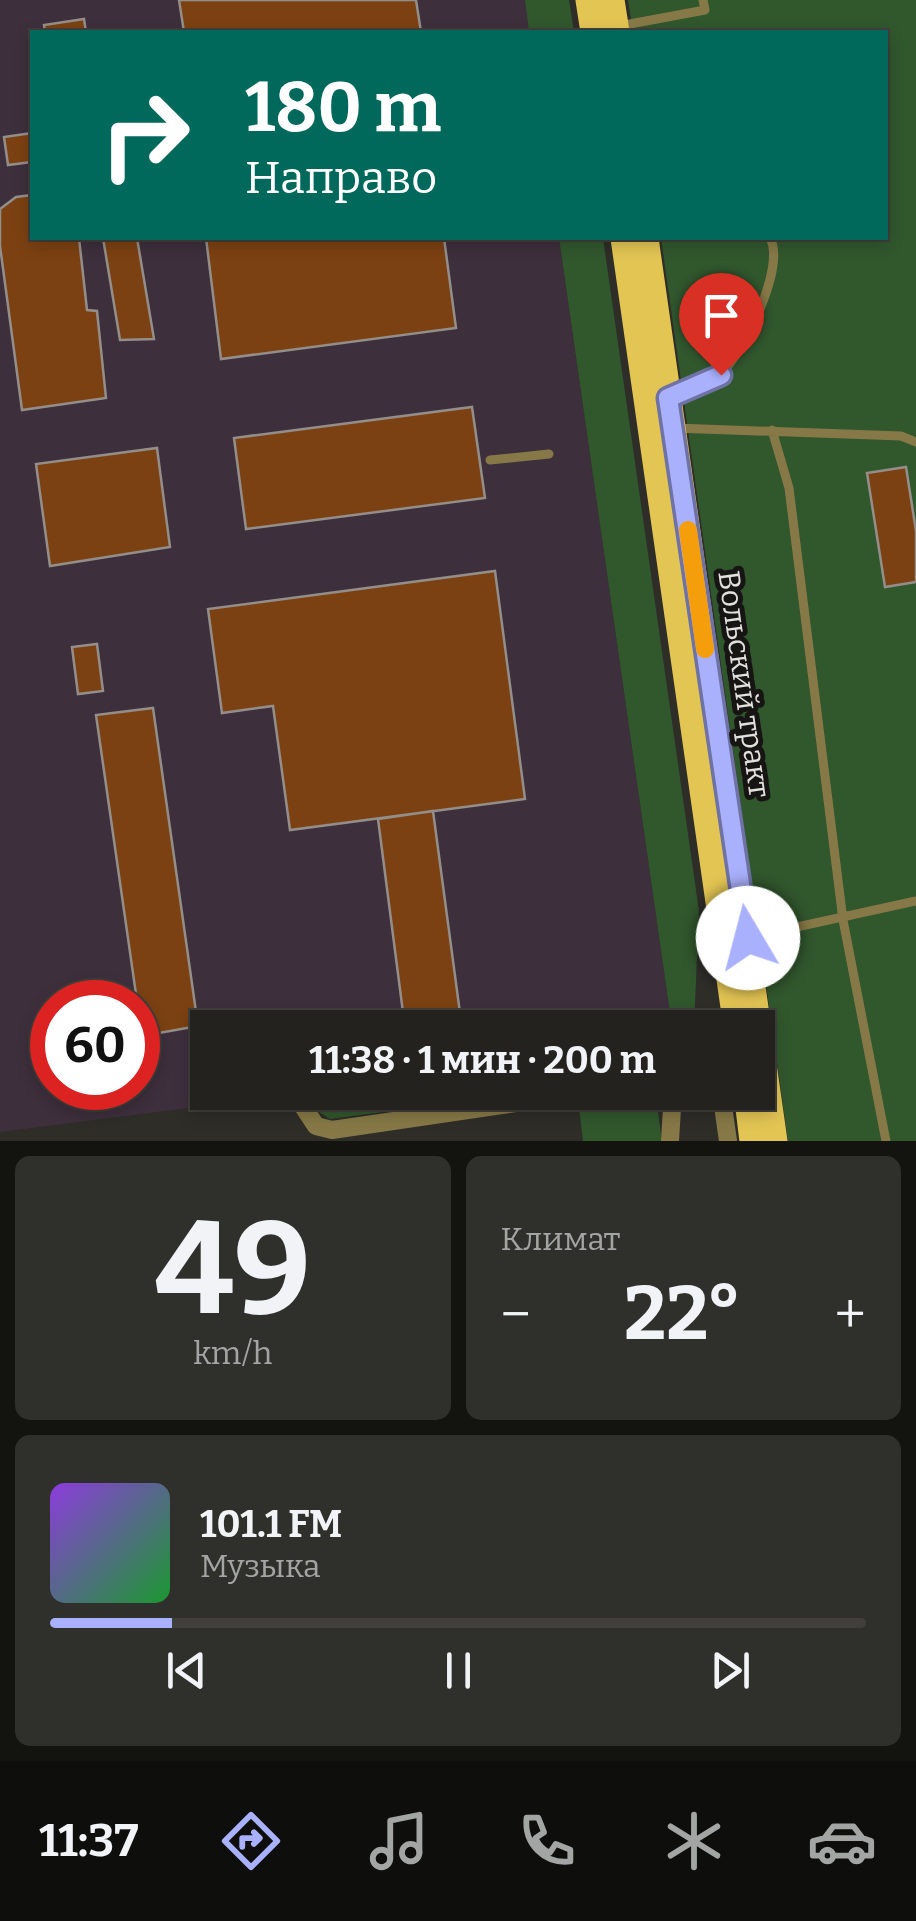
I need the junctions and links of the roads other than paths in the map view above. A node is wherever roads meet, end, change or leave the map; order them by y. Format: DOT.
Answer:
graph roads {
  1 [pos="588,0"];
  2 [pos="612,0"];
  3 [pos="703,0"];
  4 [pos="609,30"];
  5 [pos="623,240"];
  6 [pos="646,240"];
  7 [pos="771,240"];
  8 [pos="668,398"];
  9 [pos="672,428"];
  10 [pos="772,430"];
  11 [pos="916,442"];
  12 [pos="549,454"];
  13 [pos="490,460"];
  14 [pos="916,901"];
  15 [pos="843,920"];
  16 [pos="748,938"];
  17 [pos="733,1010"];
  18 [pos="306,1110"];
  19 [pos="469,1110"];
  20 [pos="672,1110"];
  21 [pos="724,1110"];
  22 [pos="748,1110"];
  23 [pos="670,1141"];
  24 [pos="728,1141"];
  25 [pos="752,1141"];
  26 [pos="775,1141"];
  27 [pos="886,1141"];
  1 -- 4 [label="main road"];
  2 -- 4 [label="main road"];
  3 -- 4 [label="lane"];
  5 -- 17 [label="main road, Вольский тракт"];
  6 -- 8 [label="main road, Вольский тракт"];
  7 -- 8 [label="lane"];
  8 -- 9 [label="main road, Вольский тракт"];
  9 -- 10 [label="lane"];
  9 -- 16 [label="main road, Вольский тракт"];
  10 -- 11 [label="lane"];
  10 -- 15 [label="lane"];
  12 -- 13 [label="lane"];
  14 -- 15 [label="lane"];
  15 -- 16 [label="lane"];
  15 -- 27 [label="lane"];
  16 -- 26 [label="main road, Вольский тракт"];
  18 -- 19 [label="street"];
  20 -- 23 [label="street"];
  21 -- 24 [label="street"];
  22 -- 25 [label="main road"];
}
